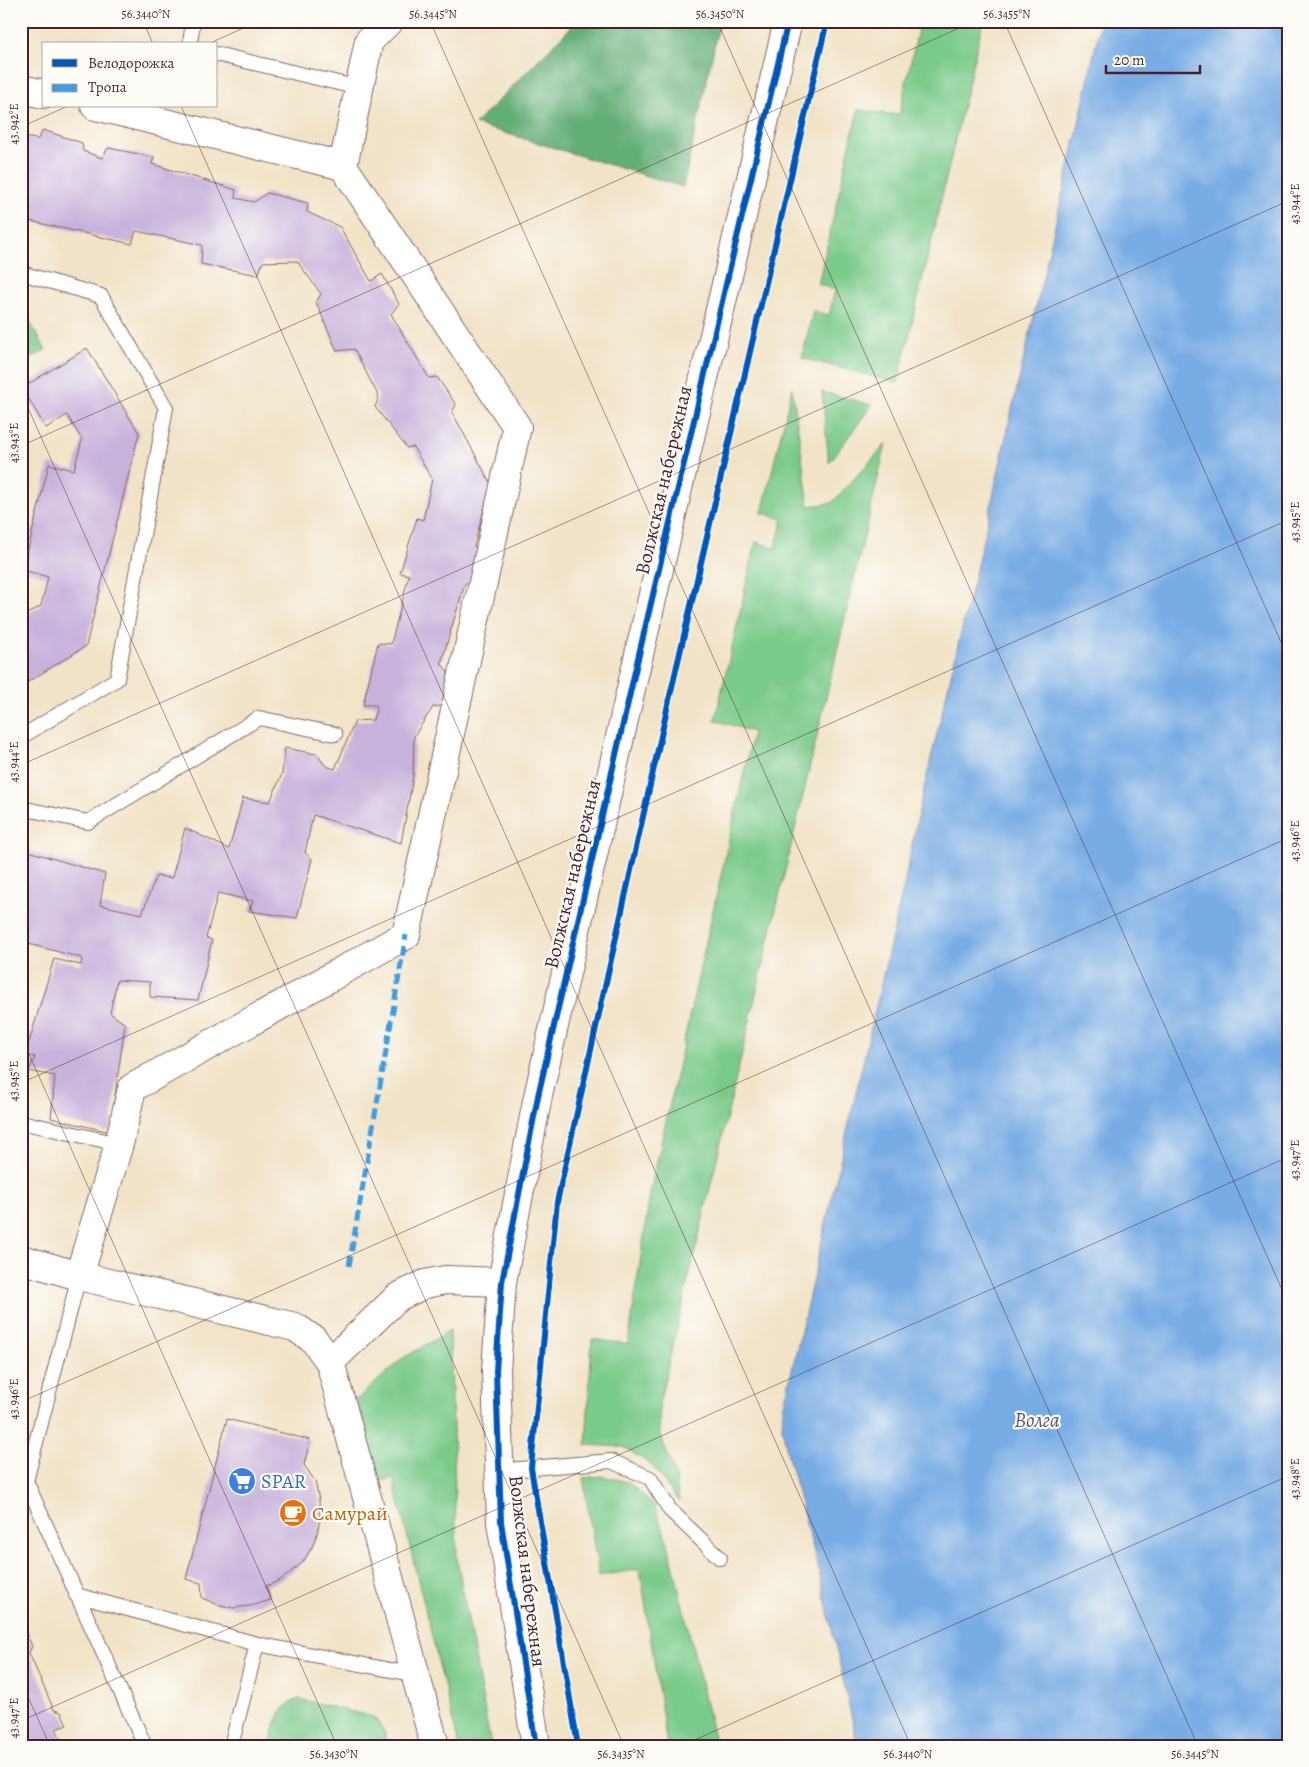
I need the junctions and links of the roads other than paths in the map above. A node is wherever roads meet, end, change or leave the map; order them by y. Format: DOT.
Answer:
graph roads {
  1 [pos="193,21"];
  2 [pos="389,21"];
  3 [pos="788,21"];
  4 [pos="190,42"];
  5 [pos="218,54"];
  6 [pos="359,88"];
  7 [pos="21,89"];
  8 [pos="42,94"];
  9 [pos="103,108"];
  10 [pos="343,166"];
  11 [pos="21,273"];
  12 [pos="335,734"];
  13 [pos="21,737"];
  14 [pos="21,808"];
  15 [pos="21,1122"];
  16 [pos="120,1144"];
  17 [pos="21,1259"];
  18 [pos="79,1276"];
  19 [pos="502,1282"];
  20 [pos="330,1362"];
  21 [pos="498,1471"];
  22 [pos="24,1481"];
  23 [pos="720,1558"];
  24 [pos="76,1595"];
  25 [pos="257,1644"];
  26 [pos="416,1675"];
  27 [pos="145,1746"];
  28 [pos="231,1746"];
  29 [pos="435,1746"];
  30 [pos="536,1746"];
  1 -- 4 [label="lane"];
  2 -- 6 [label="street"];
  3 -- 19 [label="street, Волжская набережная"];
  5 -- 6 [label="lane"];
  6 -- 10 [label="street"];
  7 -- 8 [label="street"];
  9 -- 10 [label="street"];
  10 -- 16 [label="street"];
  11 -- 13 [label="lane"];
  12 -- 14 [label="lane"];
  15 -- 16 [label="lane"];
  16 -- 18 [label="street"];
  17 -- 18 [label="street"];
  18 -- 20 [label="street"];
  18 -- 22 [label="lane"];
  19 -- 20 [label="street"];
  19 -- 21 [label="street, Волжская набережная"];
  20 -- 26 [label="street"];
  21 -- 23 [label="lane"];
  21 -- 30 [label="street, Волжская набережная"];
  22 -- 24 [label="lane"];
  24 -- 25 [label="lane"];
  24 -- 27 [label="lane"];
  25 -- 26 [label="lane"];
  25 -- 28 [label="lane"];
  26 -- 29 [label="street"];
}
